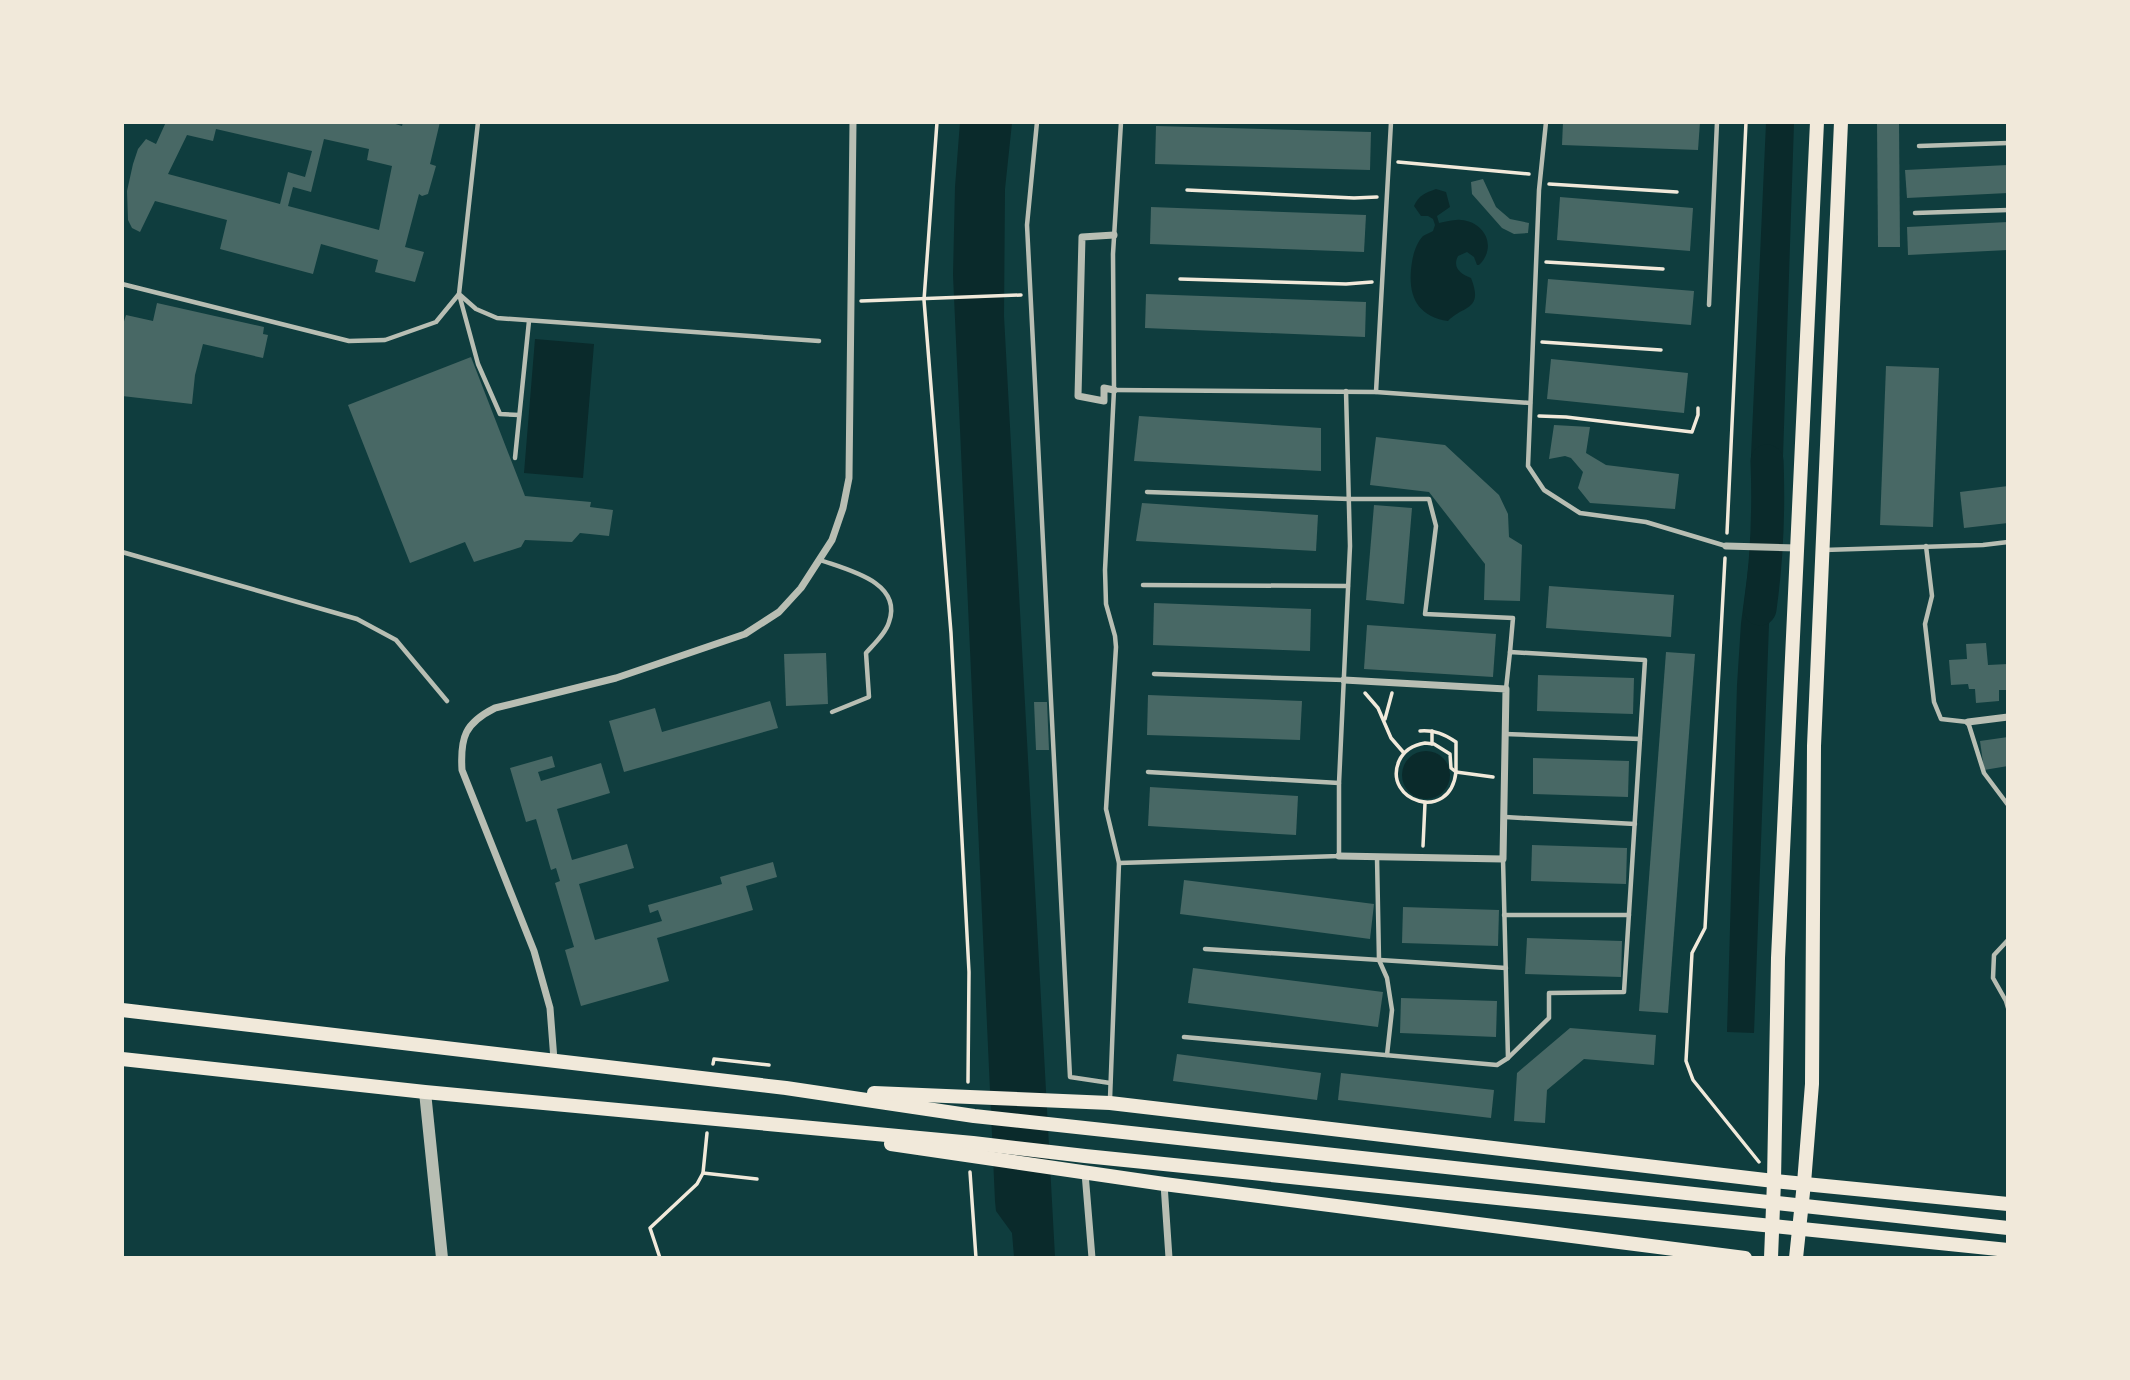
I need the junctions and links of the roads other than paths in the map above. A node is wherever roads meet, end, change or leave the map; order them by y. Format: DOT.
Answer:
graph roads {
  1 [pos="478,122"];
  2 [pos="853,122"];
  3 [pos="1037,122"];
  4 [pos="1121,122"];
  5 [pos="1391,122"];
  6 [pos="1546,122"];
  7 [pos="1717,122"];
  8 [pos="1817,122"];
  9 [pos="1841,122"];
  10 [pos="2007,143"];
  11 [pos="1919,146"];
  12 [pos="2007,209"];
  13 [pos="1915,212"];
  14 [pos="1114,235"];
  15 [pos="122,284"];
  16 [pos="459,294"];
  17 [pos="1709,305"];
  18 [pos="528,321"];
  19 [pos="819,341"];
  20 [pos="1114,390"];
  21 [pos="1346,391"];
  22 [pos="1376,392"];
  23 [pos="1530,403"];
  24 [pos="519,415"];
  25 [pos="515,458"];
  26 [pos="1147,492"];
  27 [pos="1349,499"];
  28 [pos="2007,542"];
  29 [pos="1726,546"];
  30 [pos="1926,546"];
  31 [pos="1797,548"];
  32 [pos="1823,550"];
  33 [pos="122,552"];
  34 [pos="819,560"];
  35 [pos="1143,585"];
  36 [pos="1348,586"];
  37 [pos="1510,652"];
  38 [pos="1154,674"];
  39 [pos="1344,680"];
  40 [pos="1506,689"];
  41 [pos="447,701"];
  42 [pos="832,712"];
  43 [pos="2007,717"];
  44 [pos="1968,722"];
  45 [pos="1505,734"];
  46 [pos="1640,739"];
  47 [pos="1148,772"];
  48 [pos="1339,783"];
  49 [pos="2007,805"];
  50 [pos="1504,817"];
  51 [pos="1635,824"];
  52 [pos="1339,856"];
  53 [pos="1377,856"];
  54 [pos="1503,859"];
  55 [pos="1119,863"];
  56 [pos="1504,915"];
  57 [pos="1630,915"];
  58 [pos="2007,940"];
  59 [pos="1205,949"];
  60 [pos="1379,960"];
  61 [pos="1506,968"];
  62 [pos="2007,1008"];
  63 [pos="122,1010"];
  64 [pos="1184,1037"];
  65 [pos="1387,1055"];
  66 [pos="1507,1058"];
  67 [pos="122,1059"];
  68 [pos="554,1060"];
  69 [pos="1110,1083"];
  70 [pos="786,1088"];
  71 [pos="425,1092"];
  72 [pos="1110,1103"];
  73 [pos="971,1149"];
  74 [pos="1085,1172"];
  75 [pos="1774,1181"];
  76 [pos="1804,1183"];
  77 [pos="1164,1184"];
  78 [pos="2007,1204"];
  79 [pos="2007,1228"];
  80 [pos="2007,1250"];
  81 [pos="442,1258"];
  82 [pos="1092,1258"];
  83 [pos="1168,1258"];
  84 [pos="1745,1258"];
  85 [pos="1771,1258"];
  86 [pos="1796,1258"];
  1 -- 16 [label="lane"];
  2 -- 34 [label="street"];
  3 -- 69 [label="lane"];
  4 -- 14 [label="lane"];
  5 -- 22 [label="lane"];
  6 -- 23 [label="lane"];
  7 -- 17 [label="lane"];
  8 -- 31 [label="main road"];
  9 -- 32 [label="main road"];
  10 -- 11 [label="lane"];
  12 -- 13 [label="lane"];
  14 -- 20 [label="lane"];
  14 -- 20 [label="street"];
  15 -- 16 [label="lane"];
  16 -- 18 [label="lane"];
  16 -- 24 [label="lane"];
  18 -- 19 [label="lane"];
  18 -- 24 [label="lane"];
  20 -- 21 [label="lane"];
  20 -- 55 [label="lane"];
  21 -- 22 [label="lane"];
  21 -- 27 [label="lane"];
  22 -- 23 [label="lane"];
  23 -- 29 [label="lane"];
  24 -- 25 [label="lane"];
  26 -- 27 [label="lane"];
  27 -- 36 [label="lane"];
  27 -- 37 [label="lane"];
  28 -- 30 [label="lane"];
  29 -- 31 [label="street"];
  30 -- 32 [label="lane"];
  30 -- 44 [label="lane"];
  31 -- 75 [label="main road"];
  32 -- 76 [label="main road"];
  33 -- 41 [label="lane"];
  34 -- 42 [label="lane"];
  34 -- 68 [label="street"];
  35 -- 36 [label="lane"];
  36 -- 39 [label="lane"];
  37 -- 40 [label="lane"];
  37 -- 46 [label="lane"];
  38 -- 39 [label="lane"];
  39 -- 40 [label="street"];
  39 -- 48 [label="lane"];
  40 -- 45 [label="street"];
  43 -- 44 [label="street"];
  44 -- 49 [label="lane"];
  45 -- 46 [label="lane"];
  45 -- 50 [label="street"];
  46 -- 51 [label="lane"];
  47 -- 48 [label="lane"];
  48 -- 52 [label="lane"];
  50 -- 51 [label="lane"];
  50 -- 54 [label="street"];
  51 -- 57 [label="lane"];
  52 -- 53 [label="street"];
  52 -- 55 [label="lane"];
  53 -- 54 [label="street"];
  53 -- 60 [label="lane"];
  54 -- 56 [label="lane"];
  55 -- 69 [label="lane"];
  56 -- 57 [label="lane"];
  56 -- 61 [label="lane"];
  57 -- 66 [label="lane"];
  58 -- 62 [label="lane"];
  59 -- 60 [label="lane"];
  60 -- 61 [label="lane"];
  60 -- 65 [label="lane"];
  61 -- 66 [label="lane"];
  63 -- 68 [label="main road"];
  64 -- 65 [label="lane"];
  65 -- 66 [label="lane"];
  67 -- 71 [label="main road"];
  68 -- 70 [label="main road"];
  69 -- 72 [label="lane"];
  70 -- 72 [label="main road"];
  70 -- 79 [label="main road"];
  71 -- 73 [label="main road"];
  71 -- 81 [label="street"];
  72 -- 75 [label="main road"];
  73 -- 74 [label="main road"];
  73 -- 80 [label="main road"];
  74 -- 77 [label="main road"];
  74 -- 82 [label="street"];
  75 -- 76 [label="main road"];
  75 -- 85 [label="main road"];
  76 -- 78 [label="main road"];
  76 -- 86 [label="main road"];
  77 -- 83 [label="street"];
  77 -- 84 [label="main road"];
}
